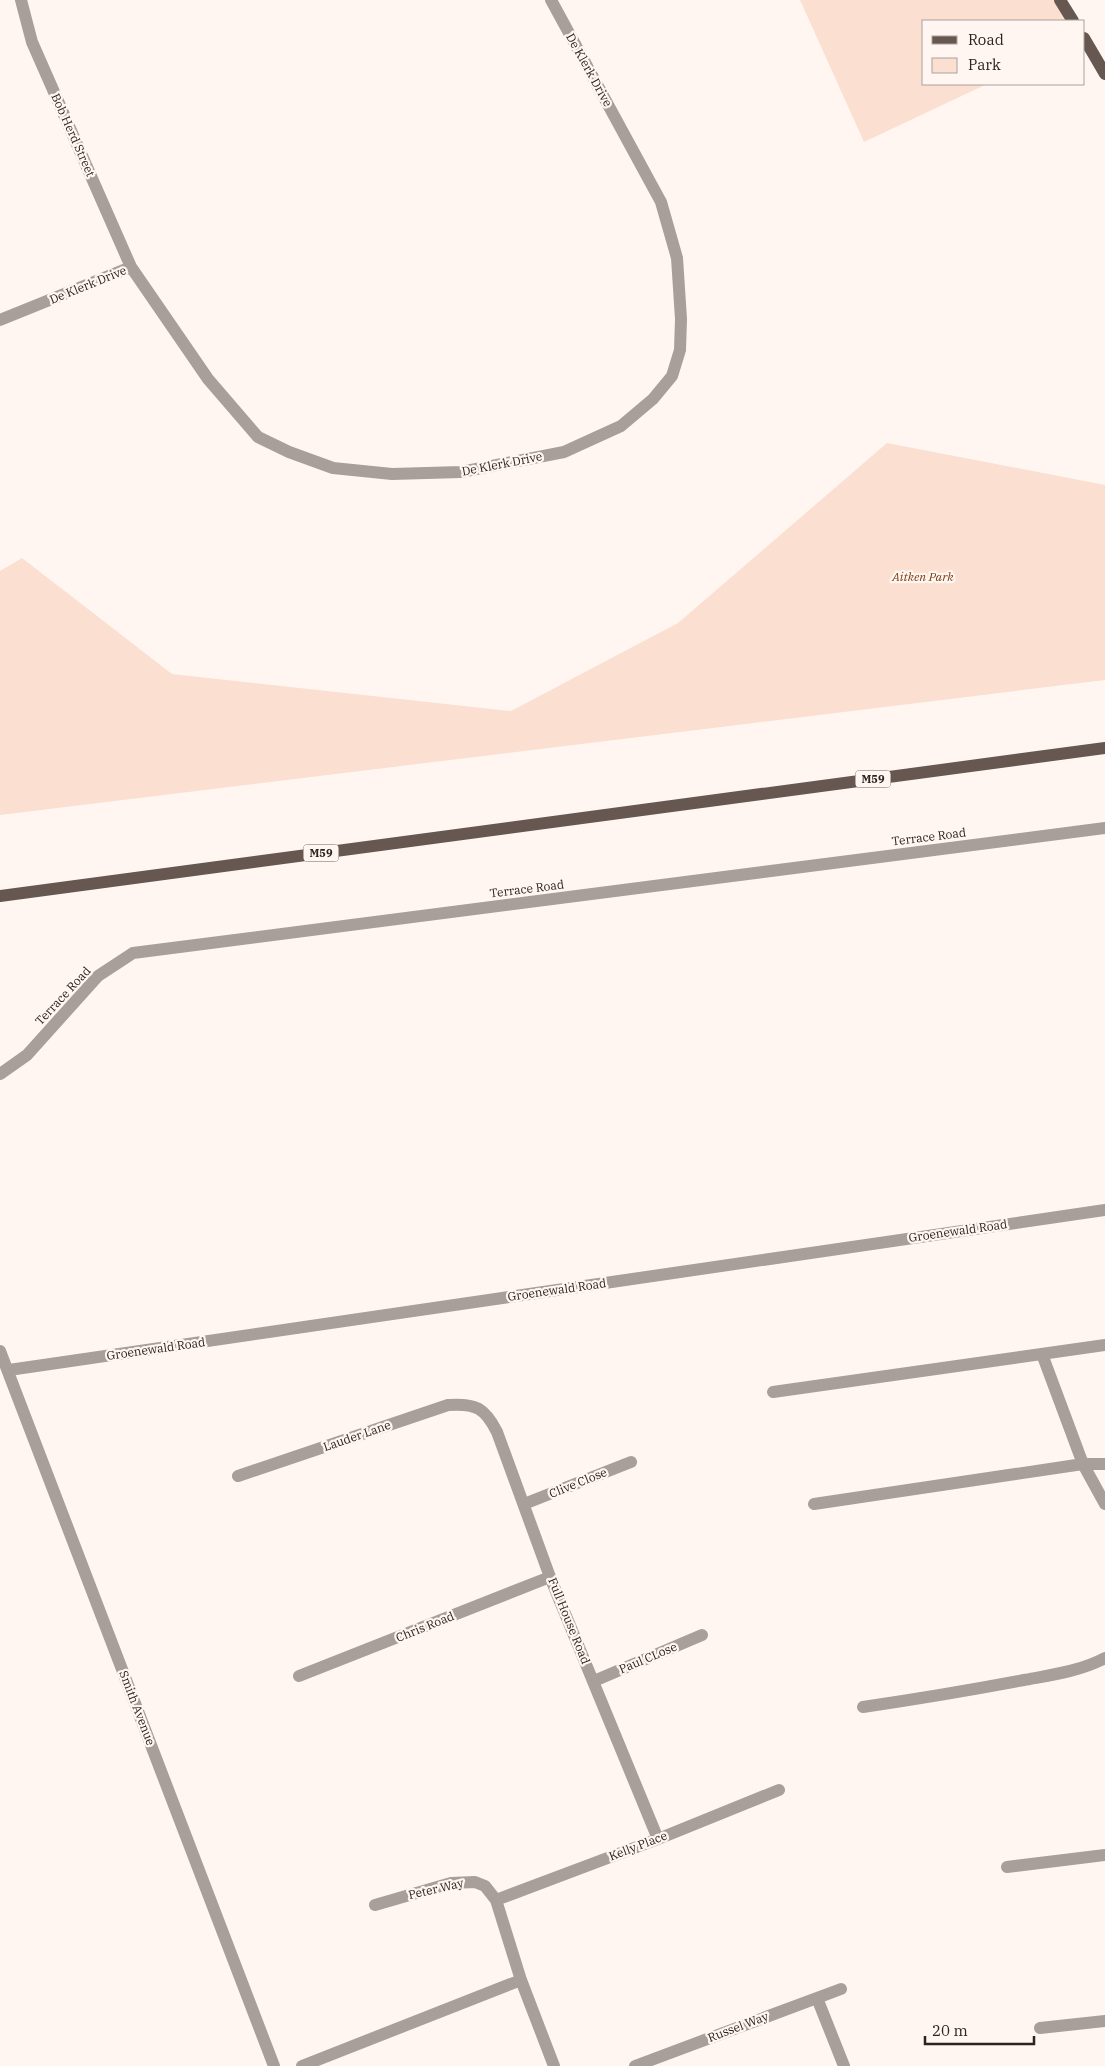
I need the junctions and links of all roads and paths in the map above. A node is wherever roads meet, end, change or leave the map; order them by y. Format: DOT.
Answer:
graph roads {
  1 [pos="21,0"];
  2 [pos="551,0"];
  3 [pos="1060,0"];
  4 [pos="1072,20"];
  5 [pos="1085,40"];
  6 [pos="1105,74"];
  7 [pos="131,267"];
  8 [pos="0,320"];
  9 [pos="1105,748"];
  10 [pos="1105,828"];
  11 [pos="0,896"];
  12 [pos="0,1074"];
  13 [pos="1105,1210"];
  14 [pos="1105,1345"];
  15 [pos="0,1351"];
  16 [pos="1042,1354"];
  17 [pos="9,1370"];
  18 [pos="773,1392"];
  19 [pos="477,1408"];
  20 [pos="631,1462"];
  21 [pos="1083,1464"];
  22 [pos="1105,1464"];
  23 [pos="238,1476"];
  24 [pos="524,1504"];
  25 [pos="814,1504"];
  26 [pos="1105,1504"];
  27 [pos="550,1577"];
  28 [pos="702,1635"];
  29 [pos="1105,1658"];
  30 [pos="299,1676"];
  31 [pos="594,1681"];
  32 [pos="863,1707"];
  33 [pos="779,1790"];
  34 [pos="658,1839"];
  35 [pos="1105,1855"];
  36 [pos="1007,1867"];
  37 [pos="496,1900"];
  38 [pos="375,1905"];
  39 [pos="522,1980"];
  40 [pos="841,1989"];
  41 [pos="817,1998"];
  42 [pos="1105,2021"];
  43 [pos="1040,2028"];
  44 [pos="274,2066"];
  45 [pos="302,2066"];
  46 [pos="554,2066"];
  47 [pos="635,2066"];
  48 [pos="844,2066"];
  1 -- 7 [label="street, Bob Herd Street"];
  2 -- 7 [label="street, De Klerk Drive"];
  3 -- 4 [label="main road"];
  5 -- 6 [label="main road"];
  7 -- 8 [label="street, De Klerk Drive"];
  9 -- 11 [label="main road, M59"];
  10 -- 12 [label="street, Terrace Road"];
  13 -- 17 [label="street, Groenewald Road"];
  14 -- 16 [label="street"];
  15 -- 17 [label="street, Smith Avenue"];
  16 -- 18 [label="street"];
  16 -- 21 [label="street"];
  17 -- 44 [label="street, Smith Avenue"];
  19 -- 23 [label="street, Lauder Lane"];
  19 -- 24 [label="street, Full House Road"];
  20 -- 24 [label="street, Clive Close"];
  21 -- 22 [label="street"];
  21 -- 25 [label="street"];
  21 -- 26 [label="street"];
  24 -- 27 [label="street, Full House Road"];
  27 -- 30 [label="street, Chris Road"];
  27 -- 31 [label="street, Full House Road"];
  28 -- 31 [label="street, Paul CLose"];
  29 -- 32 [label="street"];
  31 -- 34 [label="street, Full House Road"];
  33 -- 34 [label="street, Kelly Place"];
  34 -- 37 [label="street, Kelly Place"];
  35 -- 36 [label="street"];
  37 -- 38 [label="street, Peter Way"];
  37 -- 39 [label="street, Peter Way"];
  39 -- 45 [label="street"];
  39 -- 46 [label="street"];
  40 -- 41 [label="street, Russel Way"];
  41 -- 47 [label="street, Russel Way"];
  41 -- 48 [label="street"];
  42 -- 43 [label="street"];
}
